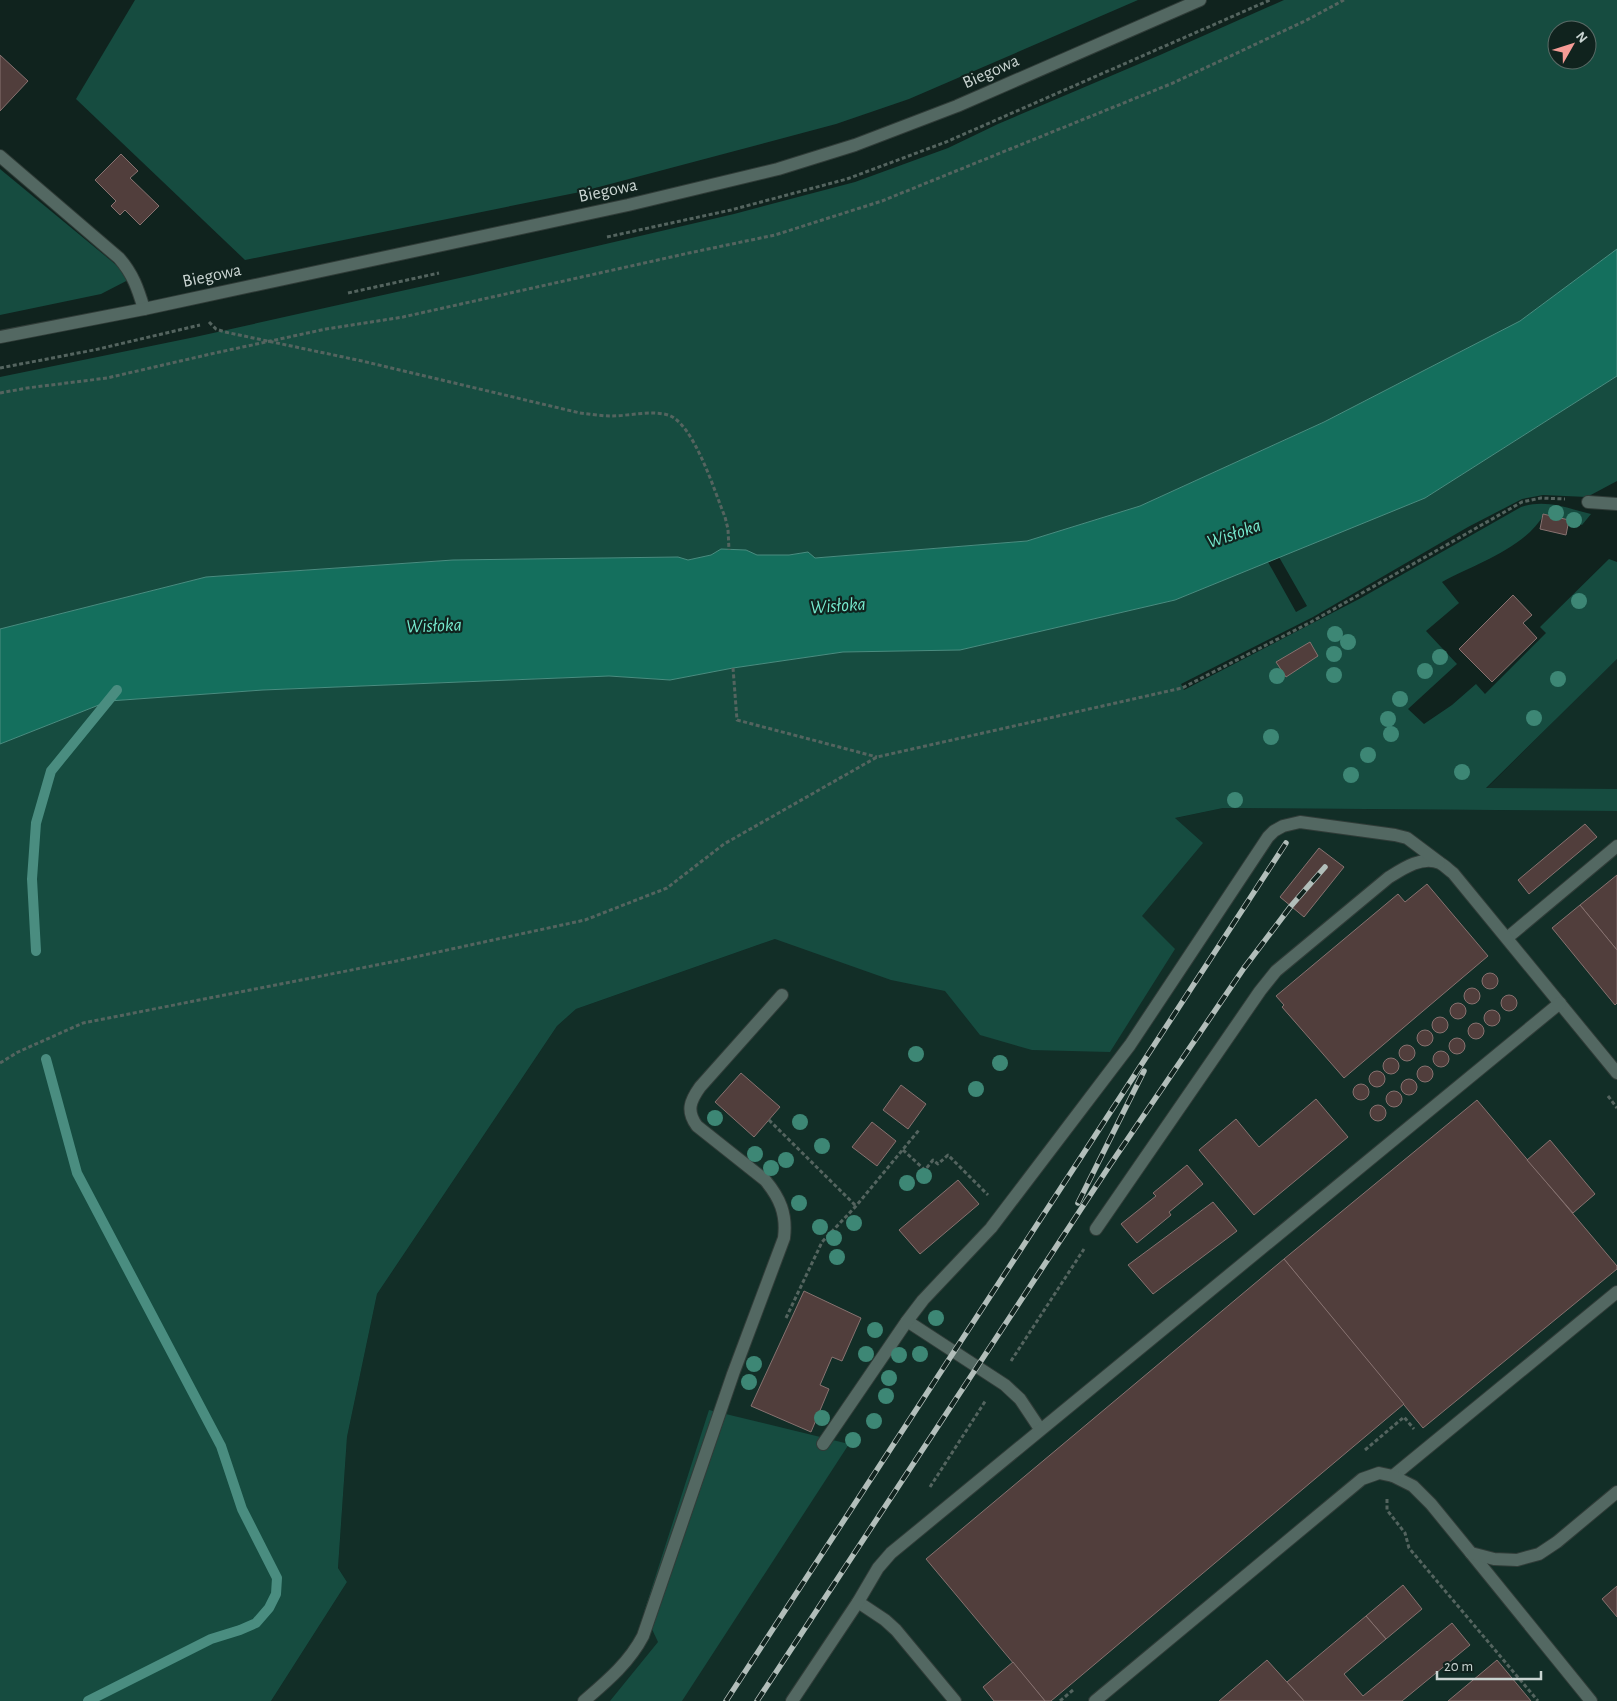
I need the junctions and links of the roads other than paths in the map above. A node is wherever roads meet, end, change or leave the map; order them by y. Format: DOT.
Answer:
graph roads {
  1 [pos="1200,0"];
  2 [pos="0,156"];
  3 [pos="144,309"];
  4 [pos="0,337"];
  5 [pos="1588,502"];
  6 [pos="1617,504"];
  7 [pos="1617,846"];
  8 [pos="1439,862"];
  9 [pos="1507,938"];
  10 [pos="782,995"];
  11 [pos="1560,1003"];
  12 [pos="1617,1073"];
  13 [pos="1096,1229"];
  14 [pos="1617,1292"];
  15 [pos="907,1321"];
  16 [pos="1040,1429"];
  17 [pos="823,1444"];
  18 [pos="1393,1476"];
  19 [pos="1617,1492"];
  20 [pos="1471,1553"];
  21 [pos="858,1602"];
  22 [pos="584,1701"];
  23 [pos="792,1701"];
  24 [pos="956,1701"];
  25 [pos="1094,1701"];
  26 [pos="1591,1701"];
  1 -- 3 [label="street, Biegowa"];
  2 -- 3 [label="street"];
  3 -- 4 [label="street, Biegowa"];
  5 -- 6 [label="street"];
  7 -- 9 [label="street"];
  8 -- 9 [label="street"];
  8 -- 13 [label="street"];
  8 -- 15 [label="street"];
  9 -- 11 [label="street"];
  10 -- 22 [label="street"];
  11 -- 12 [label="street"];
  11 -- 16 [label="street"];
  14 -- 18 [label="street"];
  15 -- 16 [label="street"];
  15 -- 17 [label="street"];
  16 -- 21 [label="street"];
  18 -- 20 [label="street"];
  18 -- 25 [label="street"];
  19 -- 20 [label="street"];
  20 -- 26 [label="street"];
  21 -- 23 [label="street"];
  21 -- 24 [label="street"];
}
